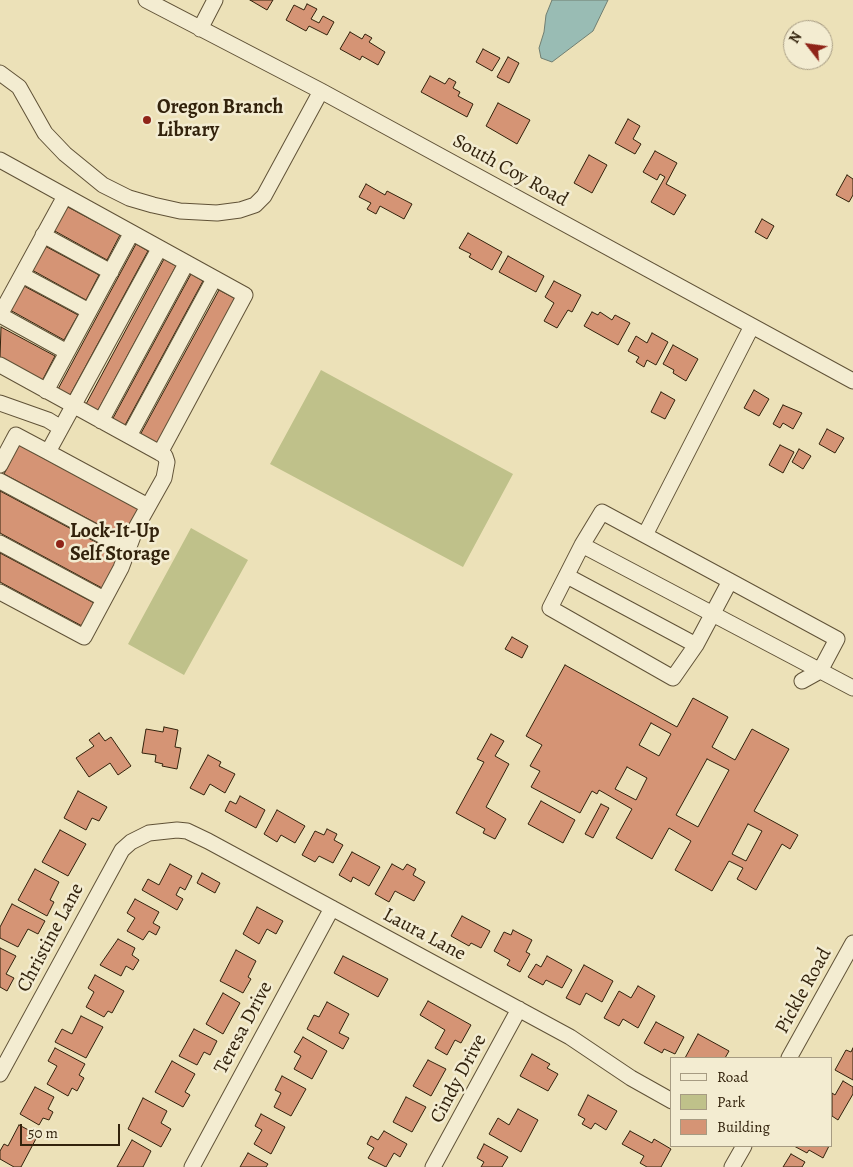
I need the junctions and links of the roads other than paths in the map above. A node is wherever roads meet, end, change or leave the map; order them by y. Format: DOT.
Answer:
graph roads {
  1 [pos="146,0"];
  2 [pos="215,0"];
  3 [pos="200,28"];
  4 [pos="0,73"];
  5 [pos="321,91"];
  6 [pos="0,160"];
  7 [pos="65,196"];
  8 [pos="131,234"];
  9 [pos="43,235"];
  10 [pos="159,249"];
  11 [pos="186,264"];
  12 [pos="111,272"];
  13 [pos="22,275"];
  14 [pos="214,279"];
  15 [pos="90,311"];
  16 [pos="0,315"];
  17 [pos="752,326"];
  18 [pos="68,352"];
  19 [pos="0,365"];
  20 [pos="853,380"];
  21 [pos="46,391"];
  22 [pos="0,403"];
  23 [pos="73,406"];
  24 [pos="101,421"];
  25 [pos="62,428"];
  26 [pos="129,436"];
  27 [pos="48,452"];
  28 [pos="160,453"];
  29 [pos="0,465"];
  30 [pos="0,481"];
  31 [pos="148,506"];
  32 [pos="645,535"];
  33 [pos="0,543"];
  34 [pos="582,545"];
  35 [pos="127,549"];
  36 [pos="567,576"];
  37 [pos="730,581"];
  38 [pos="0,592"];
  39 [pos="104,599"];
  40 [pos="713,614"];
  41 [pos="696,645"];
  42 [pos="820,670"];
  43 [pos="802,681"];
  44 [pos="853,688"];
  45 [pos="149,833"];
  46 [pos="332,908"];
  47 [pos="852,947"];
  48 [pos="519,1009"];
  49 [pos="790,1057"];
  50 [pos="0,1074"];
  51 [pos="670,1100"];
  52 [pos="743,1147"];
  53 [pos="192,1167"];
  54 [pos="433,1167"];
  55 [pos="732,1167"];
  1 -- 3 [label="street, South Coy Road"];
  2 -- 3 [label="street"];
  3 -- 5 [label="street, South Coy Road"];
  4 -- 5 [label="street"];
  5 -- 17 [label="street, South Coy Road"];
  6 -- 7 [label="street"];
  7 -- 8 [label="street"];
  7 -- 9 [label="street"];
  8 -- 10 [label="street"];
  8 -- 12 [label="street"];
  9 -- 12 [label="street"];
  9 -- 13 [label="street"];
  10 -- 11 [label="street"];
  10 -- 23 [label="street"];
  11 -- 14 [label="street"];
  11 -- 24 [label="street"];
  12 -- 15 [label="street"];
  13 -- 15 [label="street"];
  13 -- 16 [label="street"];
  14 -- 26 [label="street"];
  14 -- 28 [label="street"];
  15 -- 18 [label="street"];
  16 -- 18 [label="street"];
  17 -- 20 [label="street, South Coy Road"];
  17 -- 32 [label="street"];
  18 -- 21 [label="street"];
  19 -- 21 [label="street"];
  21 -- 23 [label="street"];
  22 -- 25 [label="street"];
  23 -- 24 [label="street"];
  23 -- 25 [label="street"];
  24 -- 26 [label="street"];
  25 -- 27 [label="street"];
  26 -- 28 [label="street"];
  27 -- 29 [label="street"];
  27 -- 31 [label="street"];
  28 -- 31 [label="street"];
  30 -- 35 [label="street"];
  31 -- 35 [label="street"];
  32 -- 34 [label="street"];
  32 -- 37 [label="street"];
  33 -- 39 [label="street"];
  34 -- 36 [label="street"];
  34 -- 40 [label="street"];
  35 -- 39 [label="street"];
  36 -- 41 [label="street"];
  36 -- 41 [label="street"];
  37 -- 40 [label="street"];
  37 -- 42 [label="street"];
  38 -- 39 [label="street"];
  40 -- 41 [label="street"];
  40 -- 42 [label="street"];
  42 -- 43 [label="street"];
  42 -- 44 [label="street"];
  45 -- 46 [label="street, Laura Lane"];
  45 -- 50 [label="street, Christine Lane"];
  46 -- 48 [label="street, Laura Lane"];
  46 -- 53 [label="street, Teresa Drive"];
  47 -- 49 [label="street, Pickle Road"];
  48 -- 51 [label="street, Laura Lane"];
  48 -- 54 [label="street, Cindy Drive"];
  52 -- 55 [label="street"];
}
